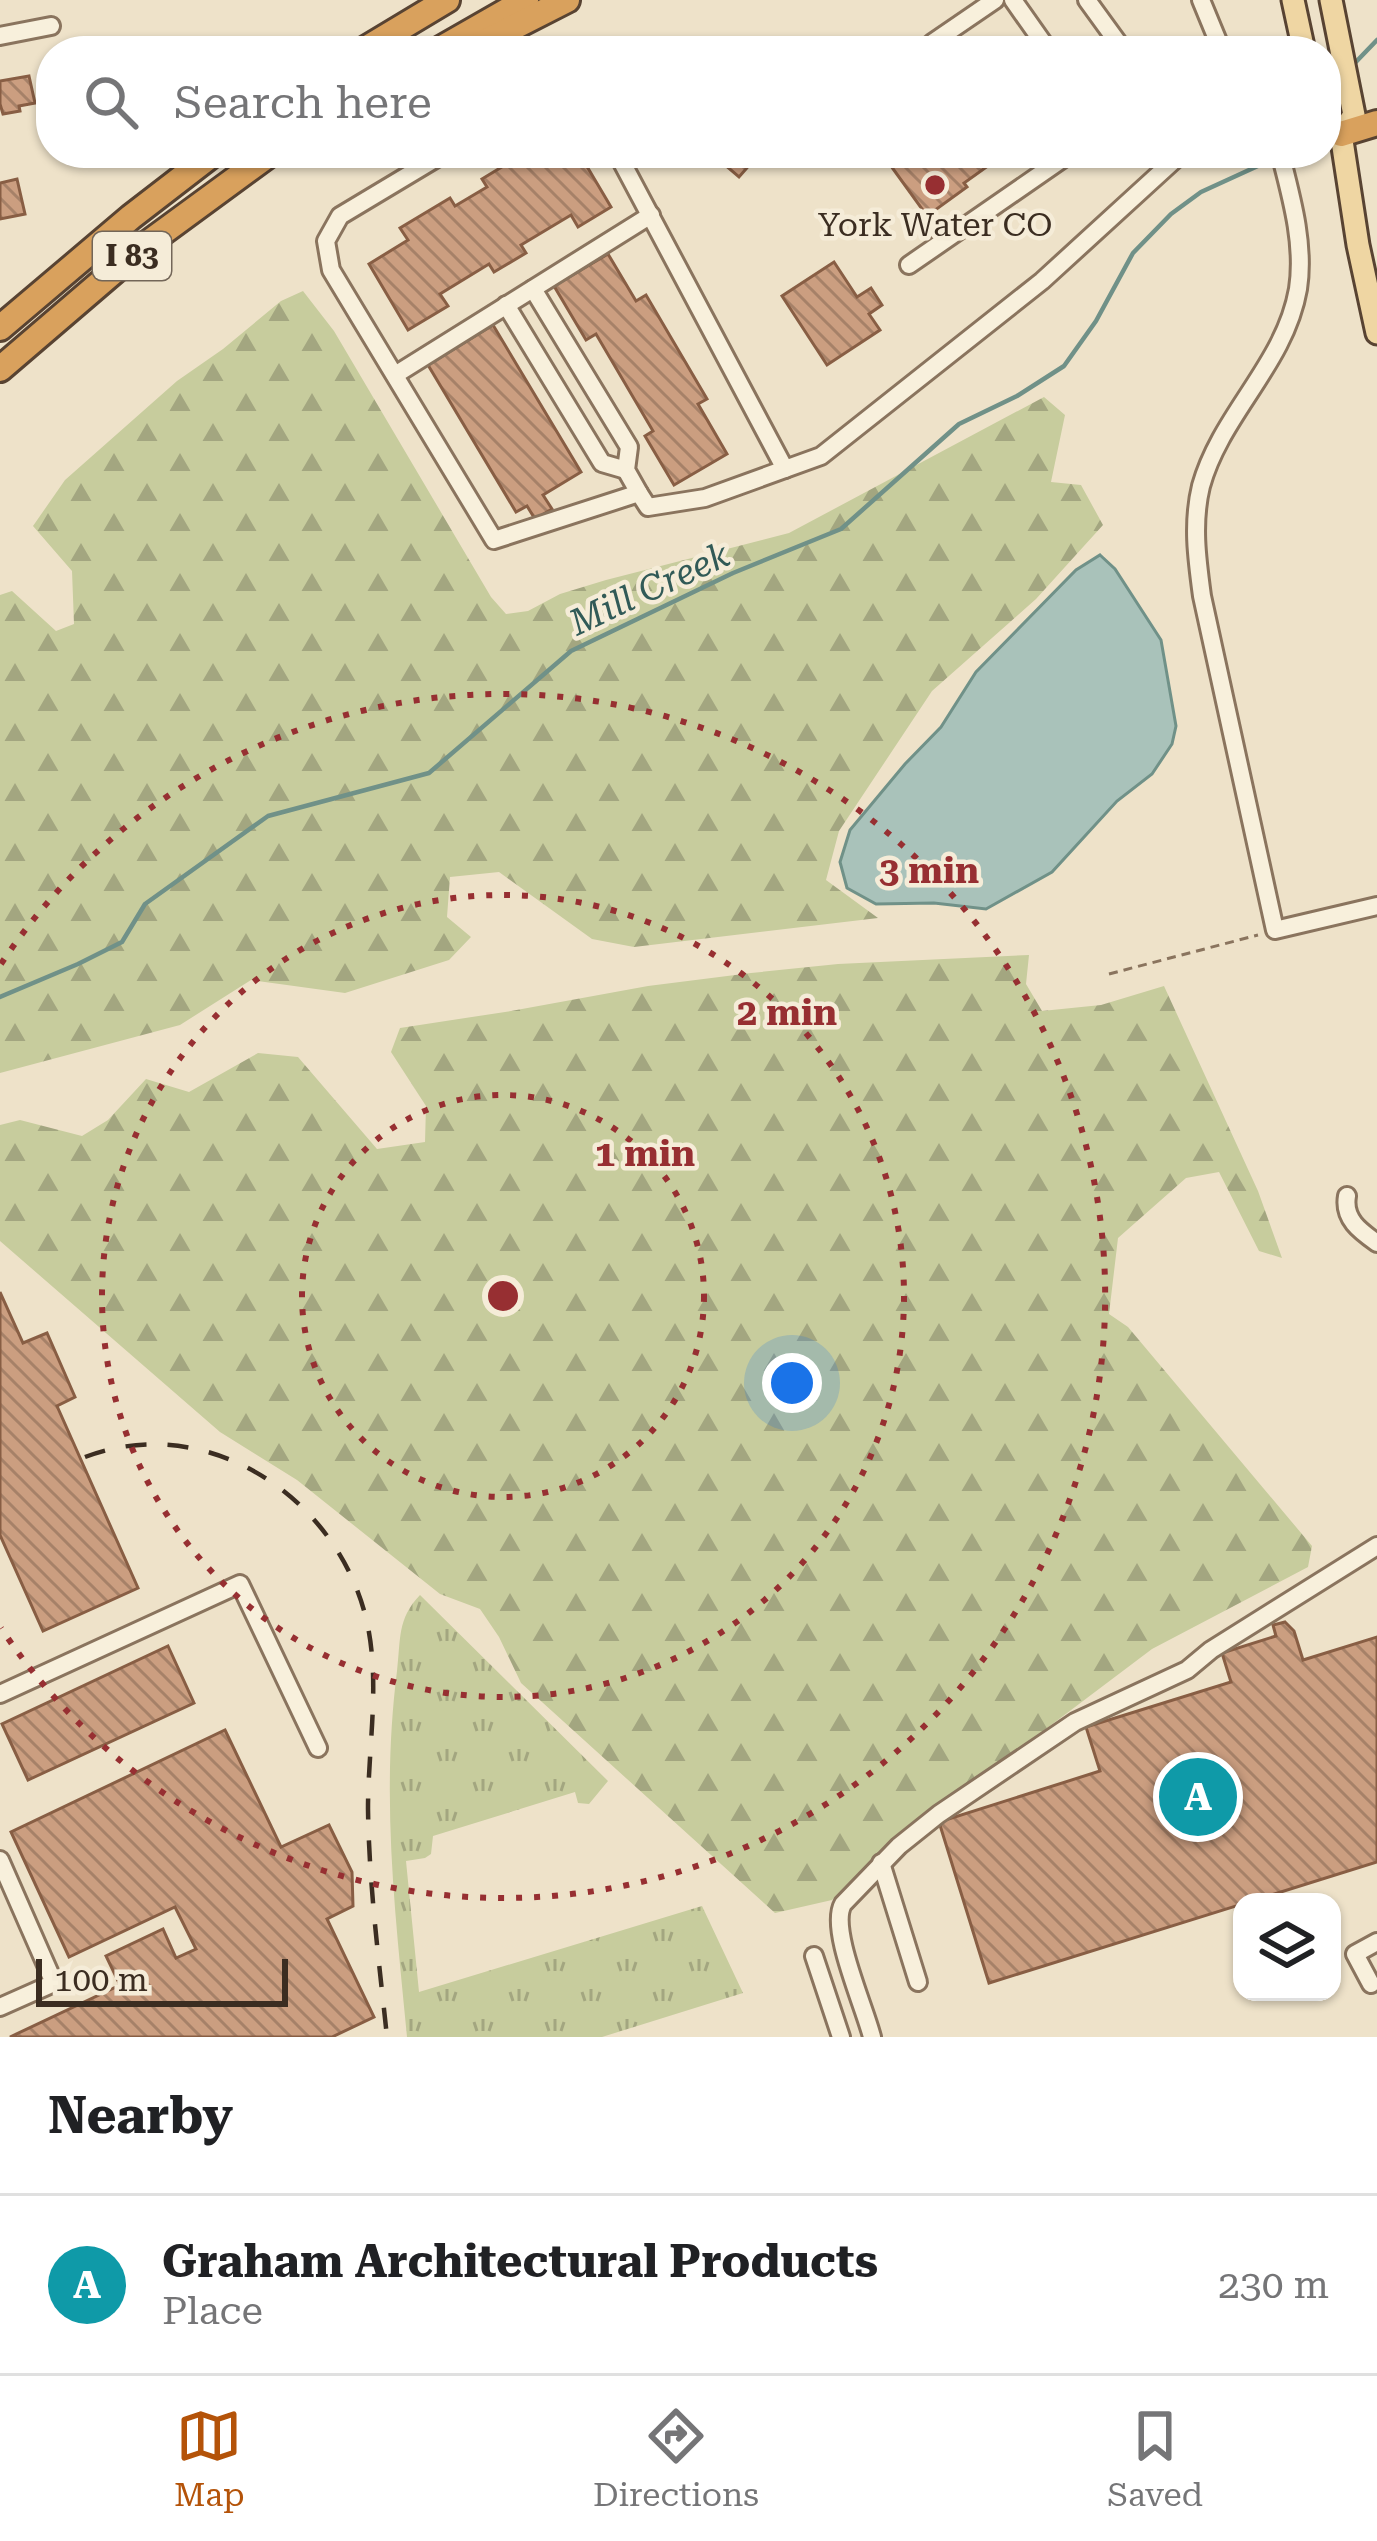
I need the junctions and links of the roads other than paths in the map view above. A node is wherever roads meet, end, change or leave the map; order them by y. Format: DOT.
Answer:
graph roads {
  1 [pos="526,0"];
  2 [pos="567,0"];
  3 [pos="995,0"];
  4 [pos="1012,0"];
  5 [pos="1087,0"];
  6 [pos="1201,0"];
  7 [pos="1293,0"];
  8 [pos="1331,0"];
  9 [pos="437,4"];
  10 [pos="51,26"];
  11 [pos="0,36"];
  12 [pos="386,36"];
  13 [pos="463,36"];
  14 [pos="496,36"];
  15 [pos="942,36"];
  16 [pos="1038,36"];
  17 [pos="1113,36"];
  18 [pos="1217,36"];
  19 [pos="1301,36"];
  20 [pos="1339,36"];
  21 [pos="1341,47"];
  22 [pos="1377,123"];
  23 [pos="1341,125"];
  24 [pos="1341,130"];
  25 [pos="1341,164"];
  26 [pos="195,168"];
  27 [pos="251,168"];
  28 [pos="420,168"];
  29 [pos="624,168"];
  30 [pos="1050,168"];
  31 [pos="1165,168"];
  32 [pos="1283,168"];
  33 [pos="651,215"];
  34 [pos="909,265"];
  35 [pos="532,289"];
  36 [pos="506,305"];
  37 [pos="0,328"];
  38 [pos="1377,333"];
  39 [pos="0,368"];
  40 [pos="394,375"];
  41 [pos="785,469"];
  42 [pos="626,470"];
  43 [pos="639,493"];
  44 [pos="1377,906"];
  45 [pos="1347,1196"];
  46 [pos="1377,1243"];
  47 [pos="1377,1546"];
  48 [pos="0,1694"];
  49 [pos="317,1748"];
  50 [pos="0,1860"];
  51 [pos="881,1863"];
  52 [pos="1377,1942"];
  53 [pos="814,1956"];
  54 [pos="917,1982"];
  55 [pos="1371,1984"];
  56 [pos="0,2007"];
  57 [pos="841,2037"];
  58 [pos="872,2037"];
  1 -- 13 [label="highway"];
  2 -- 14 [label="highway"];
  3 -- 15 [label="street"];
  4 -- 16 [label="street"];
  5 -- 17 [label="street"];
  6 -- 18 [label="street"];
  7 -- 19 [label="main road"];
  8 -- 20 [label="main road"];
  9 -- 12 [label="highway"];
  10 -- 11 [label="street"];
  21 -- 23 [label="main road"];
  22 -- 24 [label="highway"];
  25 -- 38 [label="main road"];
  26 -- 37 [label="highway, I 83"];
  27 -- 39 [label="highway, I 83"];
  28 -- 40 [label="street"];
  29 -- 33 [label="street"];
  30 -- 34 [label="street"];
  31 -- 41 [label="street"];
  32 -- 44 [label="street"];
  33 -- 35 [label="street"];
  33 -- 41 [label="street"];
  35 -- 36 [label="street"];
  35 -- 42 [label="street"];
  36 -- 40 [label="street"];
  36 -- 42 [label="street"];
  40 -- 43 [label="street"];
  41 -- 43 [label="street"];
  42 -- 43 [label="street"];
  45 -- 46 [label="street"];
  47 -- 51 [label="street"];
  48 -- 49 [label="street"];
  50 -- 56 [label="street"];
  51 -- 54 [label="street"];
  51 -- 58 [label="street"];
  52 -- 55 [label="street"];
  53 -- 57 [label="street"];
}
